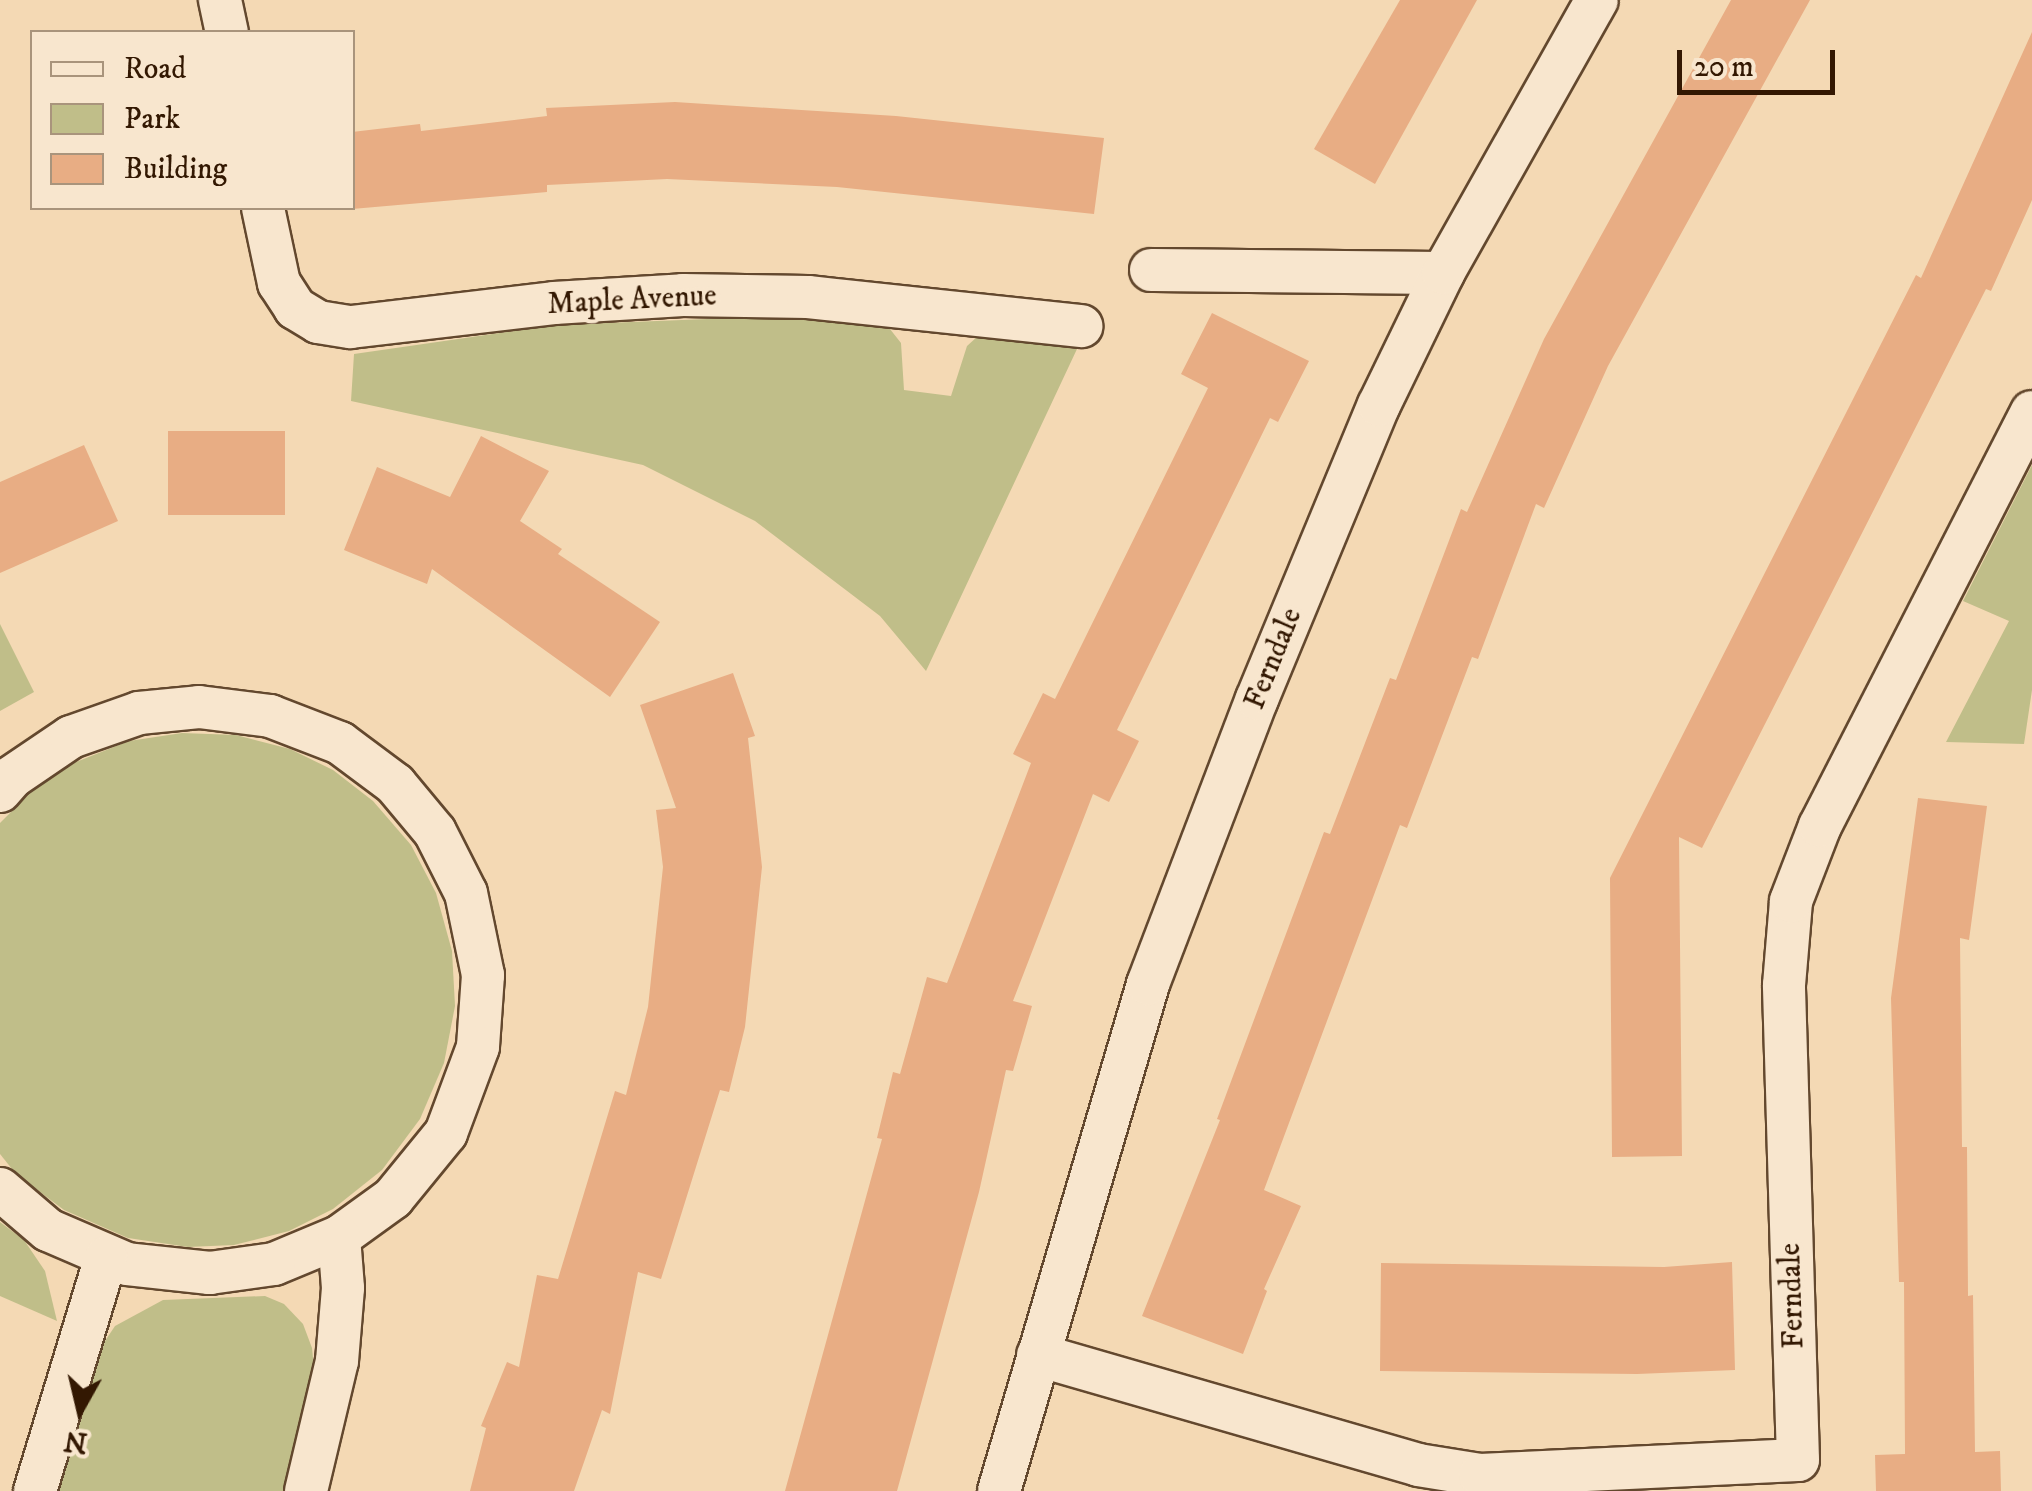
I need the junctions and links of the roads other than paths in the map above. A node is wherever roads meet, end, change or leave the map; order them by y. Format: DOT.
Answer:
graph roads {
  1 [pos="220,0"];
  2 [pos="1598,0"];
  3 [pos="227,30"];
  4 [pos="263,210"];
  5 [pos="1151,270"];
  6 [pos="1443,273"];
  7 [pos="1081,326"];
  8 [pos="2032,412"];
  9 [pos="0,791"];
  10 [pos="0,1189"];
  11 [pos="340,1237"];
  12 [pos="106,1258"];
  13 [pos="1038,1355"];
  14 [pos="35,1491"];
  15 [pos="306,1491"];
  16 [pos="998,1491"];
  1 -- 3 [label="street"];
  2 -- 6 [label="street, Ferndale"];
  4 -- 7 [label="street, Maple Avenue"];
  5 -- 6 [label="street"];
  6 -- 13 [label="street, Ferndale"];
  8 -- 13 [label="street, Ferndale"];
  9 -- 11 [label="street"];
  10 -- 12 [label="street"];
  11 -- 12 [label="street"];
  11 -- 15 [label="street"];
  12 -- 14 [label="street"];
  13 -- 16 [label="street, Ferndale"];
}
